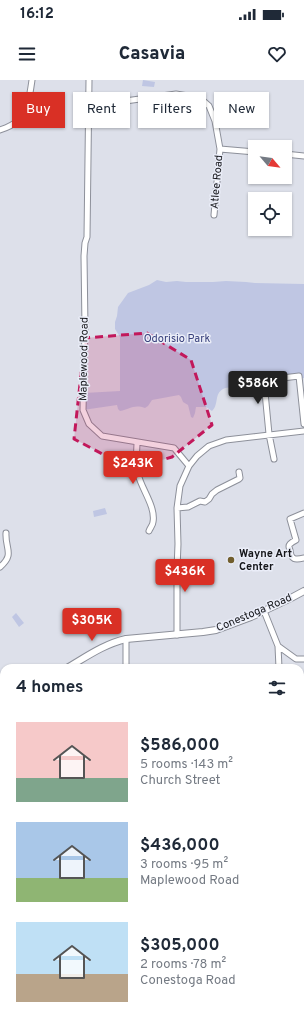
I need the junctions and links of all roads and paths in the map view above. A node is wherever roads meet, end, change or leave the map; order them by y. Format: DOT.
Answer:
graph roads {
  1 [pos="32,80"];
  2 [pos="89,80"];
  3 [pos="89,92"];
  4 [pos="130,100"];
  5 [pos="89,128"];
  6 [pos="0,130"];
  7 [pos="220,149"];
  8 [pos="248,151"];
  9 [pos="292,155"];
  10 [pos="304,156"];
  11 [pos="214,214"];
  12 [pos="304,424"];
  13 [pos="304,431"];
  14 [pos="269,434"];
  15 [pos="137,442"];
  16 [pos="274,458"];
  17 [pos="189,466"];
  18 [pos="239,472"];
  19 [pos="177,508"];
  20 [pos="304,513"];
  21 [pos="149,531"];
  22 [pos="6,532"];
  23 [pos="304,558"];
  24 [pos="0,567"];
  25 [pos="304,591"];
  26 [pos="264,611"];
  27 [pos="178,635"];
  28 [pos="126,639"];
  29 [pos="278,646"];
  30 [pos="304,659"];
  31 [pos="74,664"];
  32 [pos="126,664"];
  33 [pos="279,664"];
  1 -- 6 [label="street"];
  2 -- 3 [label="street, Maplewood Road"];
  4 -- 7 [label="street, Atlee Road"];
  5 -- 15 [label="street, Maplewood Road"];
  7 -- 8 [label="street, Atlee Road"];
  7 -- 11 [label="street, Atlee Road"];
  9 -- 10 [label="street"];
  12 -- 14 [label="street"];
  13 -- 14 [label="street"];
  14 -- 16 [label="street"];
  14 -- 17 [label="street"];
  15 -- 17 [label="street, Maplewood Road"];
  15 -- 21 [label="street"];
  17 -- 19 [label="street"];
  18 -- 19 [label="street"];
  19 -- 27 [label="street"];
  20 -- 23 [label="street"];
  22 -- 24 [label="street"];
  25 -- 26 [label="main road, Conestoga Road"];
  26 -- 27 [label="main road, Conestoga Road"];
  26 -- 29 [label="street"];
  27 -- 28 [label="main road, Conestoga Road"];
  28 -- 31 [label="main road, Conestoga Road"];
  28 -- 32 [label="street"];
  29 -- 30 [label="street"];
  29 -- 33 [label="street"];
}
